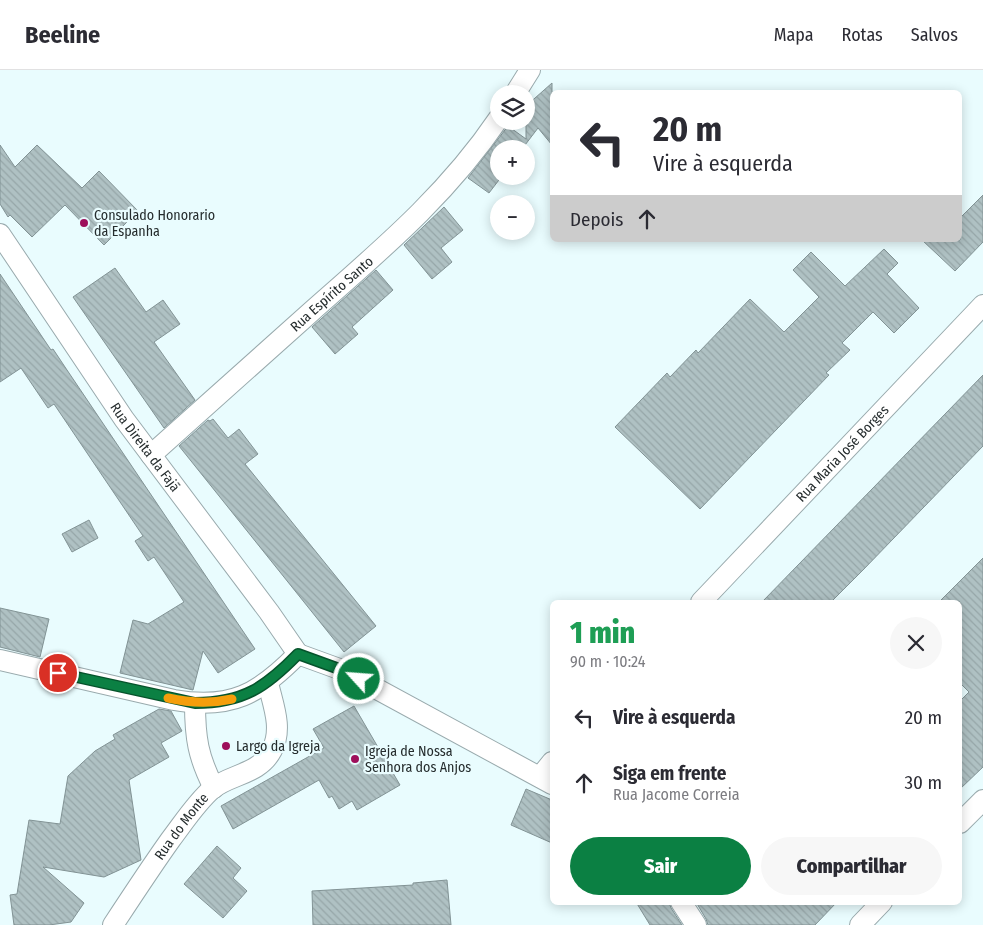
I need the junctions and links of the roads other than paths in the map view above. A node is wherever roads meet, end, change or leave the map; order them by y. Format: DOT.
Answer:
graph roads {
  1 [pos="530,70"];
  2 [pos="521,85"];
  3 [pos="490,130"];
  4 [pos="0,234"];
  5 [pos="983,305"];
  6 [pos="151,455"];
  7 [pos="703,600"];
  8 [pos="298,654"];
  9 [pos="0,660"];
  10 [pos="268,683"];
  11 [pos="195,703"];
  12 [pos="548,774"];
  13 [pos="214,788"];
  14 [pos="983,800"];
  15 [pos="962,821"];
  16 [pos="683,905"];
  17 [pos="879,905"];
  18 [pos="113,925"];
  19 [pos="696,925"];
  20 [pos="860,925"];
  1 -- 2 [label="street"];
  3 -- 6 [label="street, Rua Espírito Santo"];
  4 -- 6 [label="street, Rua Direita da Fajã"];
  5 -- 7 [label="street, Rua Maria José Borges"];
  6 -- 8 [label="street, Rua Direita da Fajã"];
  8 -- 10 [label="street"];
  8 -- 12 [label="street"];
  9 -- 11 [label="street"];
  10 -- 11 [label="street"];
  10 -- 13 [label="street, Rua do Monte"];
  11 -- 13 [label="street"];
  13 -- 18 [label="street, Rua do Monte"];
  14 -- 15 [label="street"];
  16 -- 19 [label="street"];
  17 -- 20 [label="street"];
}
